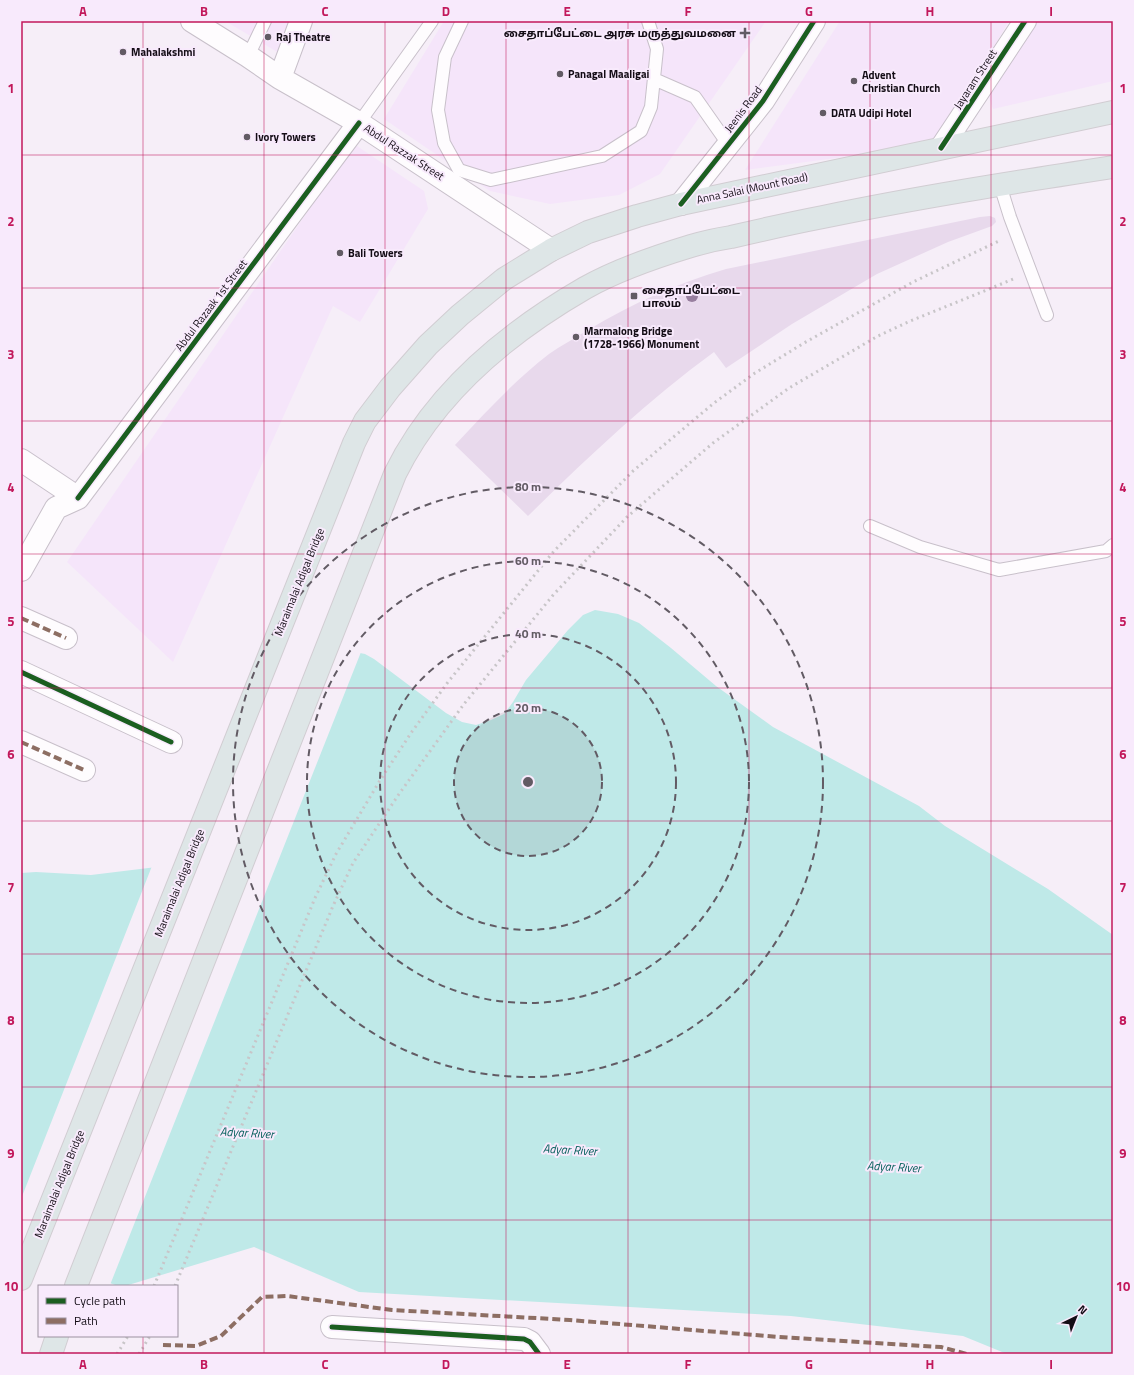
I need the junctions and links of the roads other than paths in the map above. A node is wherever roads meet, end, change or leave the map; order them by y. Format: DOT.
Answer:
graph roads {
  1 [pos="192,21"];
  2 [pos="264,21"];
  3 [pos="301,21"];
  4 [pos="432,21"];
  5 [pos="462,21"];
  6 [pos="648,21"];
  7 [pos="814,21"];
  8 [pos="1025,21"];
  9 [pos="248,56"];
  10 [pos="280,78"];
  11 [pos="654,79"];
  12 [pos="1113,112"];
  13 [pos="360,123"];
  14 [pos="728,144"];
  15 [pos="941,148"];
  16 [pos="1113,167"];
  17 [pos="491,180"];
  18 [pos="1000,185"];
  19 [pos="473,198"];
  20 [pos="681,204"];
  21 [pos="551,250"];
  22 [pos="1047,315"];
  23 [pos="21,460"];
  24 [pos="337,486"];
  25 [pos="78,498"];
  26 [pos="870,526"];
  27 [pos="1113,545"];
  28 [pos="21,570"];
  29 [pos="21,618"];
  30 [pos="66,638"];
  31 [pos="21,672"];
  32 [pos="21,742"];
  33 [pos="171,742"];
  34 [pos="84,770"];
  35 [pos="21,1279"];
  36 [pos="76,1285"];
  37 [pos="332,1327"];
  38 [pos="57,1337"];
  39 [pos="51,1354"];
  40 [pos="539,1354"];
  1 -- 9 [label="street, Abdul Razzak Street"];
  2 -- 9 [label="lane"];
  3 -- 10 [label="street"];
  4 -- 13 [label="lane"];
  5 -- 17 [label="lane"];
  6 -- 11 [label="lane"];
  7 -- 14 [label="street, Jeenis Road"];
  8 -- 15 [label="street, Jayaram Street"];
  9 -- 10 [label="street, Abdul Razzak Street"];
  10 -- 13 [label="street, Abdul Razzak Street"];
  11 -- 14 [label="lane"];
  11 -- 17 [label="lane"];
  12 -- 15 [label="main road, Anna Salai (Mount Road)"];
  13 -- 19 [label="street, Abdul Razzak Street"];
  13 -- 25 [label="street, Abdul Razaak 1st Street"];
  14 -- 20 [label="street, Jeenis Road"];
  15 -- 20 [label="main road, Anna Salai (Mount Road)"];
  16 -- 18 [label="main road"];
  17 -- 19 [label="lane"];
  18 -- 22 [label="lane"];
  18 -- 36 [label="main road"];
  19 -- 21 [label="street, Abdul Razzak Street"];
  20 -- 21 [label="main road, Anna Salai (Mount Road)"];
  21 -- 24 [label="main road, Anna Salai (Mount Road)"];
  23 -- 25 [label="street"];
  24 -- 35 [label="main road, Maraimalai Adigal Bridge"];
  25 -- 28 [label="street"];
  26 -- 27 [label="lane"];
  29 -- 30 [label="street"];
  31 -- 33 [label="street"];
  32 -- 34 [label="street"];
  37 -- 40 [label="street"];
  38 -- 39 [label="main road"];
}
